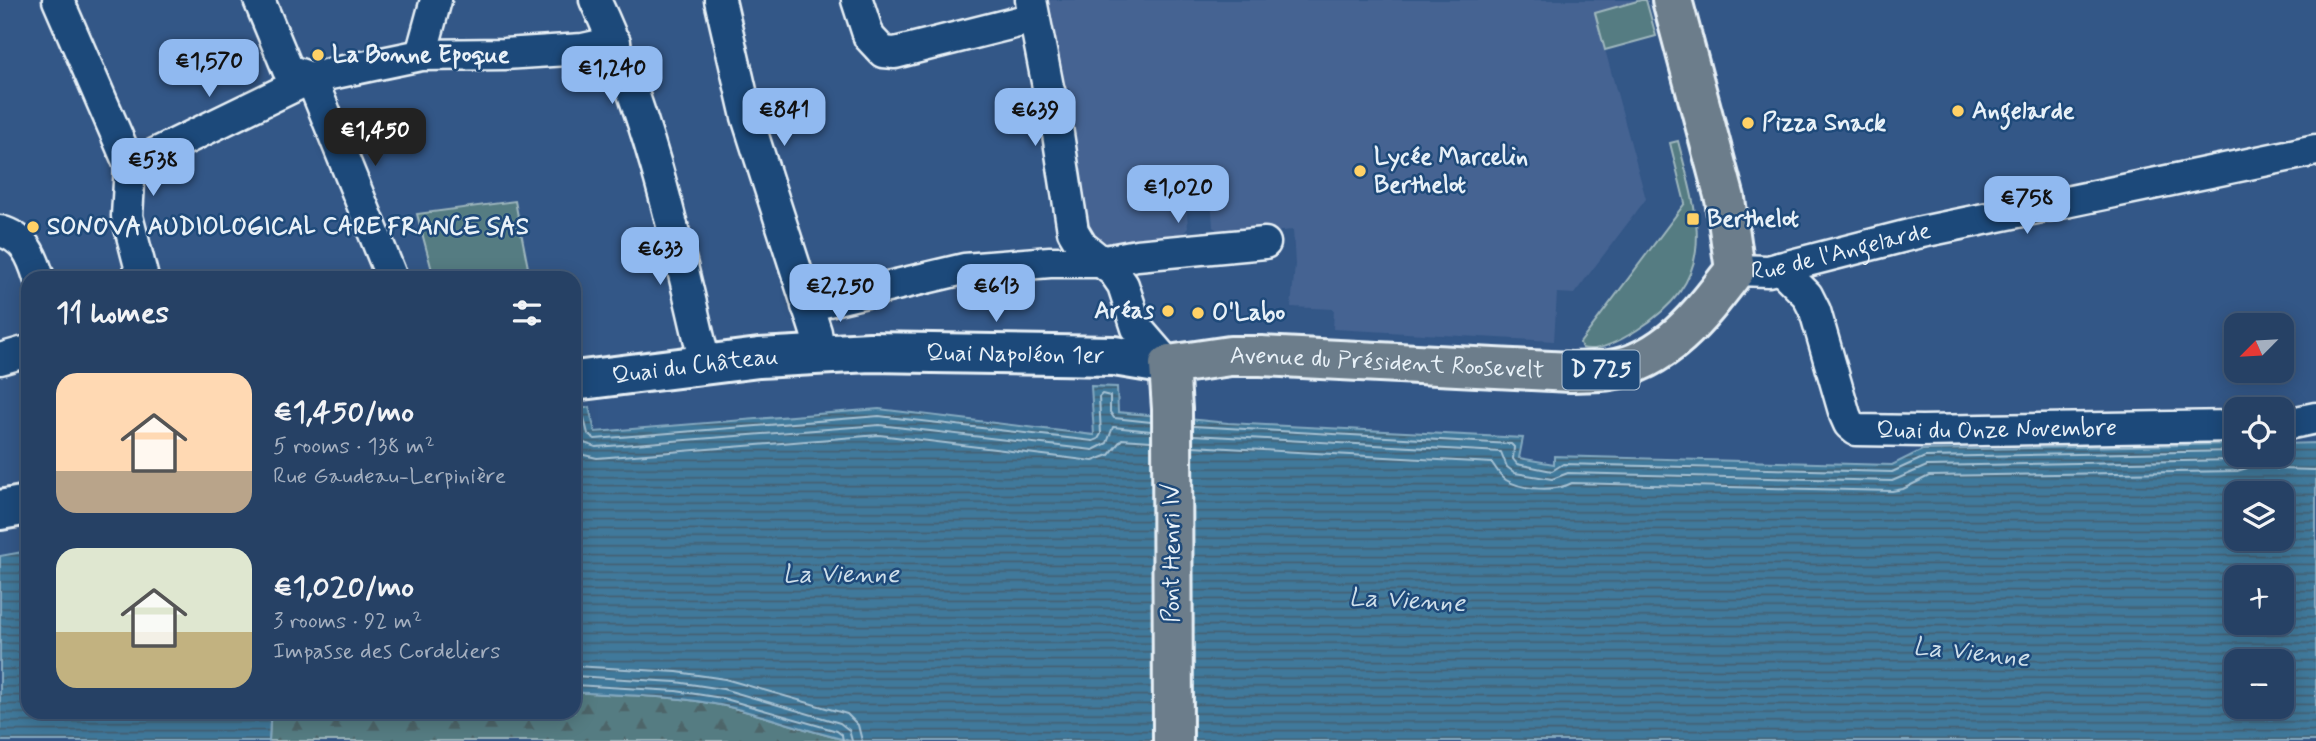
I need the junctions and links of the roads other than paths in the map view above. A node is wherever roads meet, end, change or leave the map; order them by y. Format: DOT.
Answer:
graph roads {
  1 [pos="58,0"];
  2 [pos="258,0"];
  3 [pos="436,0"];
  4 [pos="595,0"];
  5 [pos="720,0"];
  6 [pos="857,0"];
  7 [pos="1672,0"];
  8 [pos="1032,9"];
  9 [pos="615,42"];
  10 [pos="421,55"];
  11 [pos="311,78"];
  12 [pos="2316,150"];
  13 [pos="130,166"];
  14 [pos="0,231"];
  15 [pos="1265,243"];
  16 [pos="1099,262"];
  17 [pos="1780,268"];
  18 [pos="1735,270"];
  19 [pos="37,271"];
  20 [pos="141,271"];
  21 [pos="389,271"];
  22 [pos="807,306"];
  23 [pos="21,353"];
  24 [pos="819,354"];
  25 [pos="0,359"];
  26 [pos="705,363"];
  27 [pos="1169,365"];
  28 [pos="581,380"];
  29 [pos="2316,418"];
  30 [pos="2294,423"];
  31 [pos="2224,426"];
  32 [pos="21,506"];
  33 [pos="0,510"];
  34 [pos="1172,741"];
  1 -- 13 [label="street"];
  2 -- 11 [label="street"];
  3 -- 10 [label="street"];
  4 -- 9 [label="street"];
  5 -- 22 [label="street"];
  6 -- 8 [label="street"];
  7 -- 18 [label="main road"];
  8 -- 16 [label="street"];
  9 -- 10 [label="street"];
  9 -- 26 [label="street"];
  10 -- 11 [label="street"];
  11 -- 13 [label="street"];
  11 -- 21 [label="street"];
  12 -- 17 [label="street, Rue de l'Angelarde"];
  13 -- 20 [label="street"];
  14 -- 19 [label="street"];
  15 -- 16 [label="street"];
  16 -- 22 [label="street"];
  16 -- 27 [label="street"];
  17 -- 18 [label="street, Rue de l'Angelarde"];
  17 -- 31 [label="street, Quai du Onze Novembre"];
  18 -- 27 [label="main road, Avenue du Président Roosevelt / D 725"];
  22 -- 24 [label="street"];
  23 -- 25 [label="street"];
  24 -- 26 [label="main road, Quai du Château"];
  24 -- 27 [label="main road, Quai Napoléon 1er"];
  26 -- 28 [label="main road, Quai du Château"];
  27 -- 34 [label="main road, Pont Henri IV"];
  29 -- 30 [label="street"];
  32 -- 33 [label="main road"];
}
